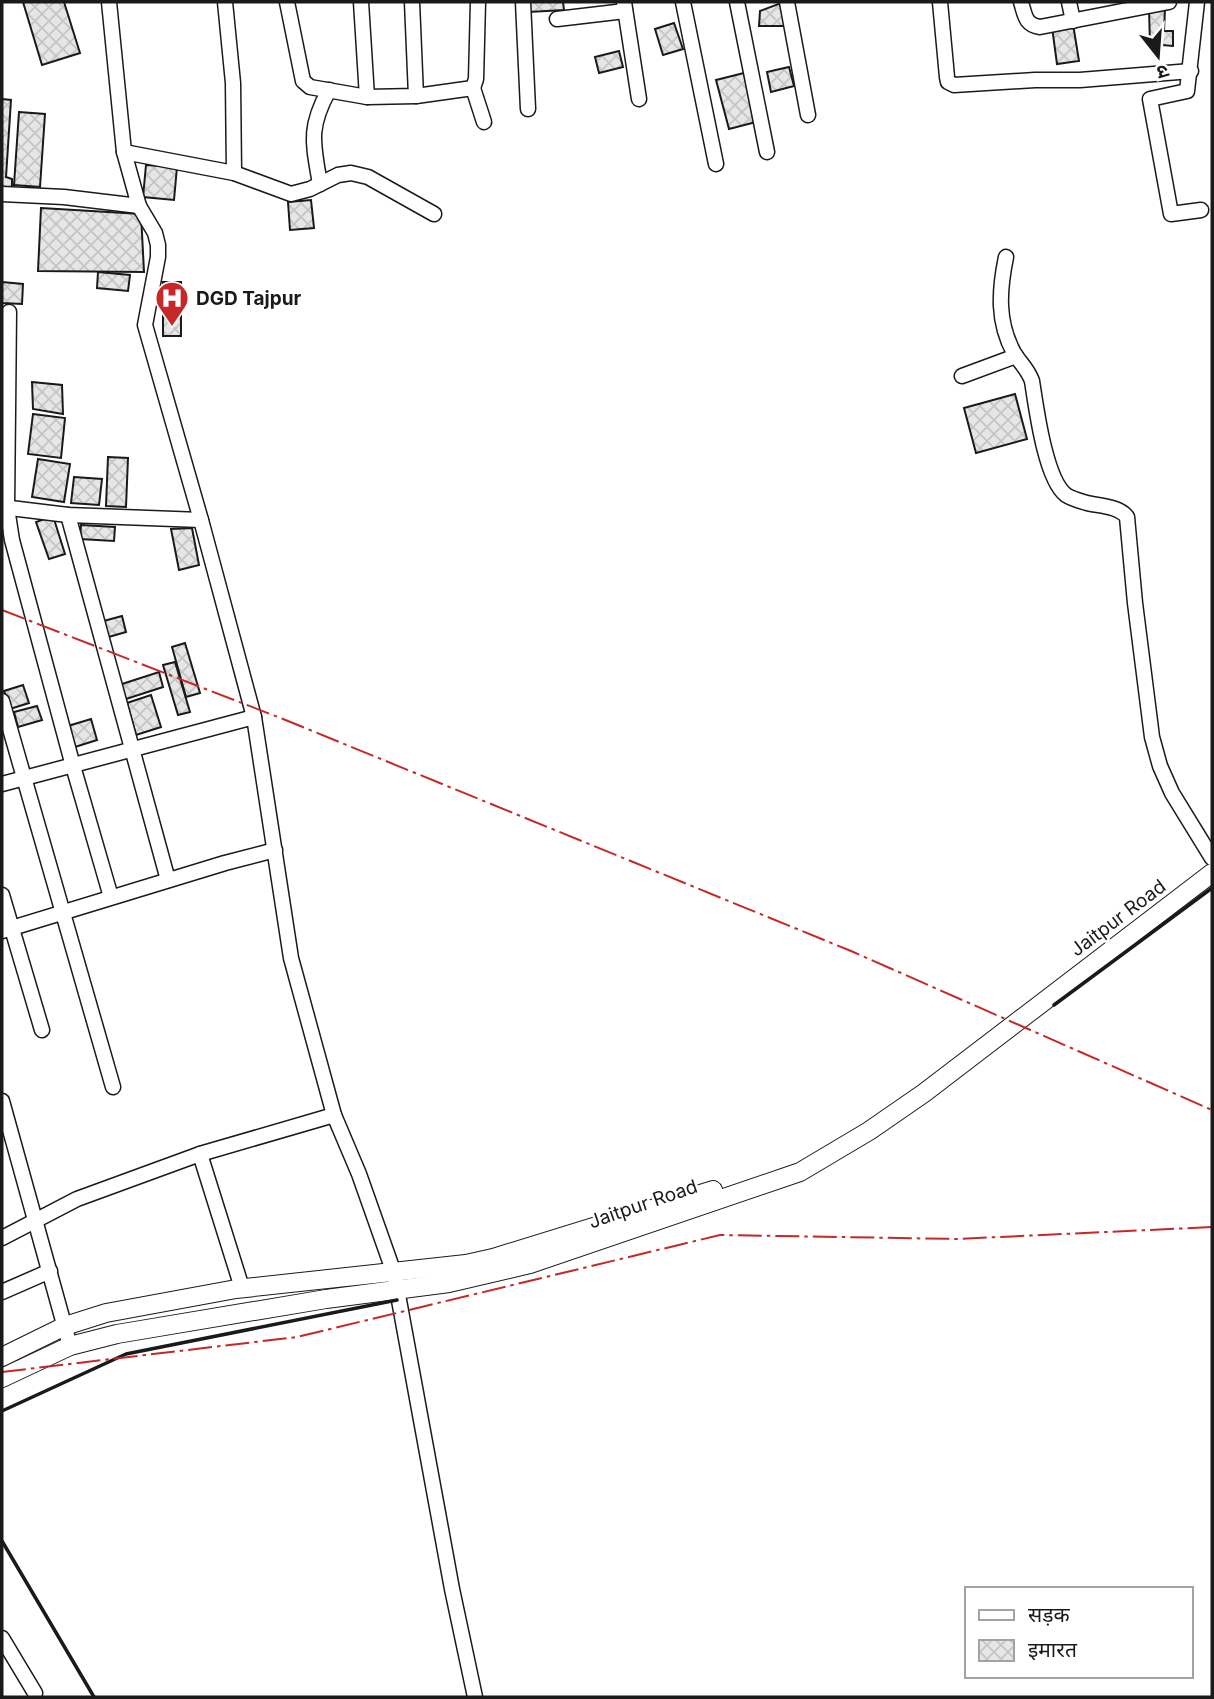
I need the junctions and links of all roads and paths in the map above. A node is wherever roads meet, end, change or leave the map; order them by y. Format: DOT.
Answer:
graph roads {
  1 [pos="109,2"];
  2 [pos="225,2"];
  3 [pos="287,2"];
  4 [pos="361,2"];
  5 [pos="412,2"];
  6 [pos="478,2"];
  7 [pos="523,2"];
  8 [pos="683,2"];
  9 [pos="737,2"];
  10 [pos="786,2"];
  11 [pos="940,2"];
  12 [pos="1021,2"];
  13 [pos="1069,2"];
  14 [pos="1169,2"];
  15 [pos="1196,2"];
  16 [pos="625,6"];
  17 [pos="557,19"];
  18 [pos="1073,21"];
  19 [pos="1191,71"];
  20 [pos="473,88"];
  21 [pos="329,90"];
  22 [pos="416,96"];
  23 [pos="367,97"];
  24 [pos="639,99"];
  25 [pos="528,109"];
  26 [pos="808,115"];
  27 [pos="484,122"];
  28 [pos="124,152"];
  29 [pos="767,152"];
  30 [pos="716,164"];
  31 [pos="234,173"];
  32 [pos="320,184"];
  33 [pos="2,194"];
  34 [pos="139,206"];
  35 [pos="1200,210"];
  36 [pos="434,214"];
  37 [pos="1006,257"];
  38 [pos="9,312"];
  39 [pos="1016,356"];
  40 [pos="961,376"];
  41 [pos="4,507"];
  42 [pos="68,516"];
  43 [pos="201,520"];
  44 [pos="2,701"];
  45 [pos="254,717"];
  46 [pos="133,749"];
  47 [pos="72,766"];
  48 [pos="24,779"];
  49 [pos="2,784"];
  50 [pos="275,850"];
  51 [pos="1212,859"];
  52 [pos="1212,873"];
  53 [pos="167,880"];
  54 [pos="2,895"];
  55 [pos="111,897"];
  56 [pos="61,912"];
  57 [pos="7,929"];
  58 [pos="41,1030"];
  59 [pos="113,1087"];
  60 [pos="2,1101"];
  61 [pos="334,1115"];
  62 [pos="8,1148"];
  63 [pos="200,1154"];
  64 [pos="35,1222"];
  65 [pos="2,1238"];
  66 [pos="50,1271"];
  67 [pos="394,1272"];
  68 [pos="242,1289"];
  69 [pos="398,1290"];
  70 [pos="2,1292"];
  71 [pos="65,1326"];
  72 [pos="70,1346"];
  73 [pos="2,1357"];
  74 [pos="2,1378"];
  75 [pos="2,1638"];
  76 [pos="35,1693"];
  77 [pos="475,1697"];
  1 -- 28 [label="street"];
  2 -- 31 [label="street"];
  3 -- 21 [label="street"];
  4 -- 23 [label="street"];
  5 -- 22 [label="street"];
  6 -- 20 [label="street"];
  7 -- 25 [label="street"];
  8 -- 30 [label="street"];
  9 -- 29 [label="street"];
  10 -- 26 [label="street"];
  11 -- 19 [label="street"];
  12 -- 18 [label="street"];
  13 -- 18 [label="street"];
  14 -- 18 [label="street"];
  15 -- 19 [label="street"];
  16 -- 17 [label="street"];
  16 -- 24 [label="street"];
  19 -- 35 [label="street"];
  20 -- 22 [label="street"];
  20 -- 27 [label="street"];
  21 -- 23 [label="street"];
  21 -- 32 [label="street"];
  22 -- 23 [label="street"];
  28 -- 31 [label="street"];
  28 -- 34 [label="street"];
  31 -- 32 [label="street"];
  32 -- 36 [label="street"];
  33 -- 34 [label="street"];
  34 -- 43 [label="street"];
  37 -- 39 [label="street"];
  38 -- 41 [label="street"];
  39 -- 40 [label="street"];
  39 -- 51 [label="street"];
  41 -- 42 [label="street"];
  41 -- 47 [label="street"];
  42 -- 43 [label="street"];
  42 -- 46 [label="street"];
  43 -- 45 [label="street"];
  44 -- 48 [label="street"];
  45 -- 46 [label="street"];
  45 -- 50 [label="street"];
  46 -- 47 [label="street"];
  46 -- 53 [label="street"];
  47 -- 48 [label="street"];
  47 -- 55 [label="street"];
  48 -- 49 [label="street"];
  48 -- 56 [label="street"];
  50 -- 53 [label="street"];
  50 -- 61 [label="street"];
  51 -- 67 [label="street, Jaitpur Road"];
  52 -- 69 [label="street, Jaitpur Road"];
  53 -- 55 [label="street"];
  54 -- 57 [label="street"];
  55 -- 56 [label="street"];
  56 -- 57 [label="street"];
  56 -- 59 [label="street"];
  57 -- 58 [label="street"];
  60 -- 62 [label="street"];
  61 -- 63 [label="street"];
  61 -- 67 [label="street"];
  62 -- 64 [label="street"];
  63 -- 64 [label="street"];
  63 -- 68 [label="street"];
  64 -- 65 [label="street"];
  64 -- 66 [label="street"];
  66 -- 70 [label="street"];
  66 -- 71 [label="street"];
  67 -- 68 [label="street, Jaitpur Road"];
  67 -- 69 [label="street"];
  68 -- 71 [label="street, Jaitpur Road"];
  69 -- 72 [label="street, Jaitpur Road"];
  69 -- 77 [label="street"];
  71 -- 72 [label="street"];
  71 -- 73 [label="street, Jaitpur Road"];
  72 -- 74 [label="street, Jaitpur Road"];
  75 -- 76 [label="street"];
}
